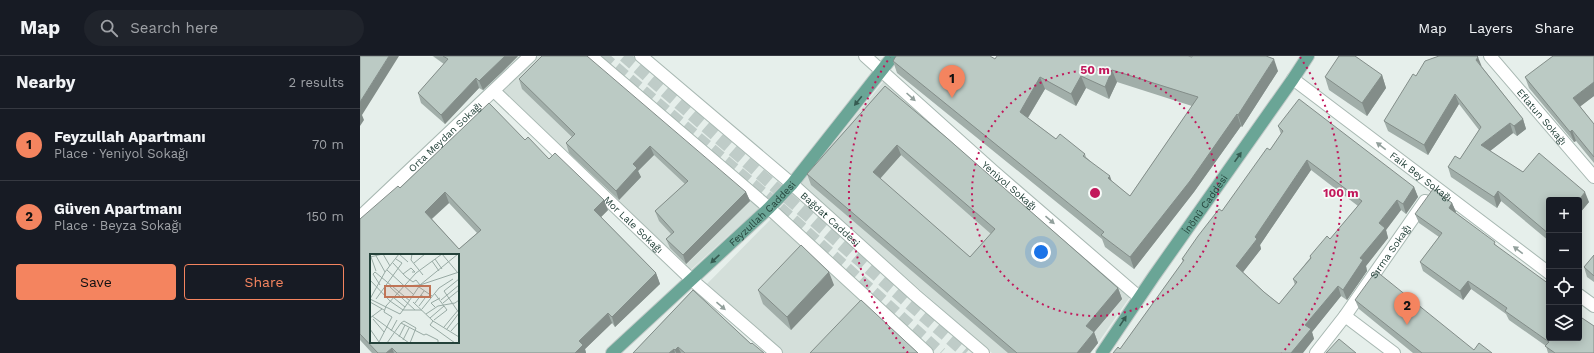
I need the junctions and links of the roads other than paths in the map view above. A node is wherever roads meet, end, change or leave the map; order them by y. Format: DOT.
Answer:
graph roads {
  1 [pos="530,56"];
  2 [pos="591,56"];
  3 [pos="641,56"];
  4 [pos="865,56"];
  5 [pos="893,56"];
  6 [pos="1308,56"];
  7 [pos="1490,56"];
  8 [pos="882,70"];
  9 [pos="1293,79"];
  10 [pos="494,91"];
  11 [pos="1594,177"];
  12 [pos="792,184"];
  13 [pos="1434,187"];
  14 [pos="769,208"];
  15 [pos="360,217"];
  16 [pos="1546,271"];
  17 [pos="692,280"];
  18 [pos="1139,297"];
  19 [pos="1582,297"];
  20 [pos="1594,306"];
  21 [pos="1345,316"];
  22 [pos="612,353"];
  23 [pos="776,353"];
  24 [pos="927,353"];
  25 [pos="983,353"];
  26 [pos="1102,353"];
  27 [pos="1316,353"];
  28 [pos="1394,353"];
  1 -- 10 [label="street, Orta Meydan Sokağı"];
  2 -- 14 [label="street"];
  3 -- 12 [label="street, Bağdat Caddesi"];
  4 -- 8 [label="street, Yeniyol Sokağı"];
  5 -- 8 [label="main road, Feyzullah Caddesi"];
  6 -- 9 [label="main road, İnönü Caddesi"];
  7 -- 11 [label="street, Eflatun Sokağı"];
  8 -- 12 [label="main road, Feyzullah Caddesi, one-way"];
  8 -- 18 [label="street, Yeniyol Sokağı, one-way"];
  13 -- 9 [label="street, Faik Bey Sokağı, one-way"];
  18 -- 9 [label="main road, İnönü Caddesi, one-way"];
  10 -- 15 [label="street, Orta Meydan Sokağı"];
  10 -- 17 [label="street, Mor Lale Sokağı"];
  12 -- 14 [label="main road, Feyzullah Caddesi"];
  12 -- 25 [label="street, Bağdat Caddesi"];
  16 -- 13 [label="street, Faik Bey Sokağı, one-way"];
  13 -- 21 [label="street, Sırma Sokağı"];
  14 -- 17 [label="main road, Feyzullah Caddesi, one-way"];
  14 -- 24 [label="street"];
  17 -- 22 [label="main road, Feyzullah Caddesi"];
  17 -- 23 [label="street, Mor Lale Sokağı, one-way"];
  26 -- 18 [label="main road, İnönü Caddesi, one-way"];
  19 -- 20 [label="street"];
  21 -- 27 [label="street, Sırma Sokağı"];
  21 -- 28 [label="street"];
}
